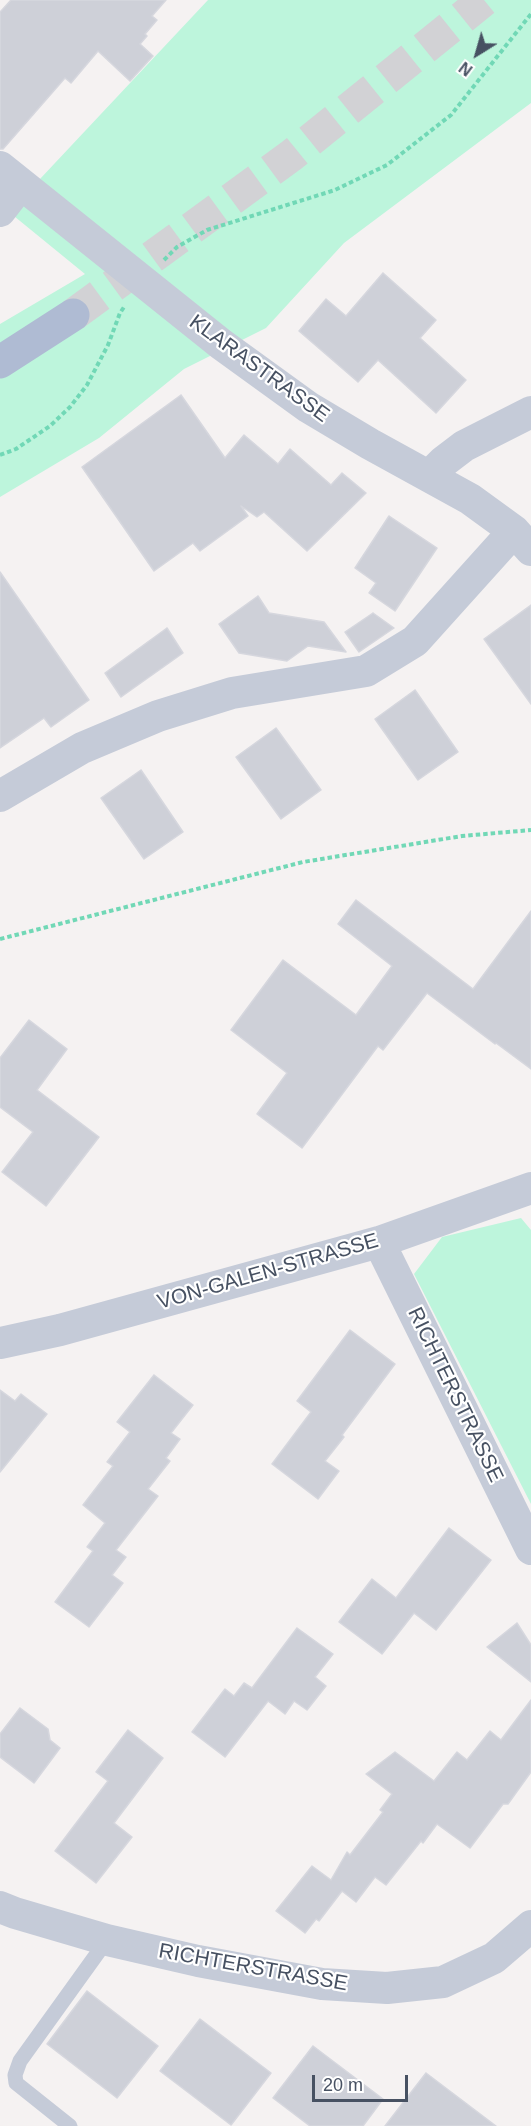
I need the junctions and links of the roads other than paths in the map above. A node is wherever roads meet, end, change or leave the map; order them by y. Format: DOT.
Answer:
graph roads {
  1 [pos="11,176"];
  2 [pos="0,211"];
  3 [pos="73,315"];
  4 [pos="0,362"];
  5 [pos="531,412"];
  6 [pos="430,476"];
  7 [pos="522,541"];
  8 [pos="0,796"];
  9 [pos="531,1188"];
  10 [pos="379,1242"];
  11 [pos="0,1343"];
  12 [pos="530,1547"];
  13 [pos="0,1907"];
  14 [pos="531,1926"];
  15 [pos="107,1940"];
  16 [pos="70,2126"];
  1 -- 2 [label="street"];
  1 -- 6 [label="street, KLARASTRASSE"];
  3 -- 4 [label="main road"];
  5 -- 6 [label="street"];
  6 -- 7 [label="street, KLARASTRASSE"];
  7 -- 8 [label="street"];
  9 -- 10 [label="street, VON-GALEN-STRASSE"];
  10 -- 11 [label="street, VON-GALEN-STRASSE"];
  10 -- 12 [label="street, RICHTERSTRASSE"];
  13 -- 15 [label="street, RICHTERSTRASSE"];
  14 -- 15 [label="street, RICHTERSTRASSE"];
  15 -- 16 [label="lane"];
}
